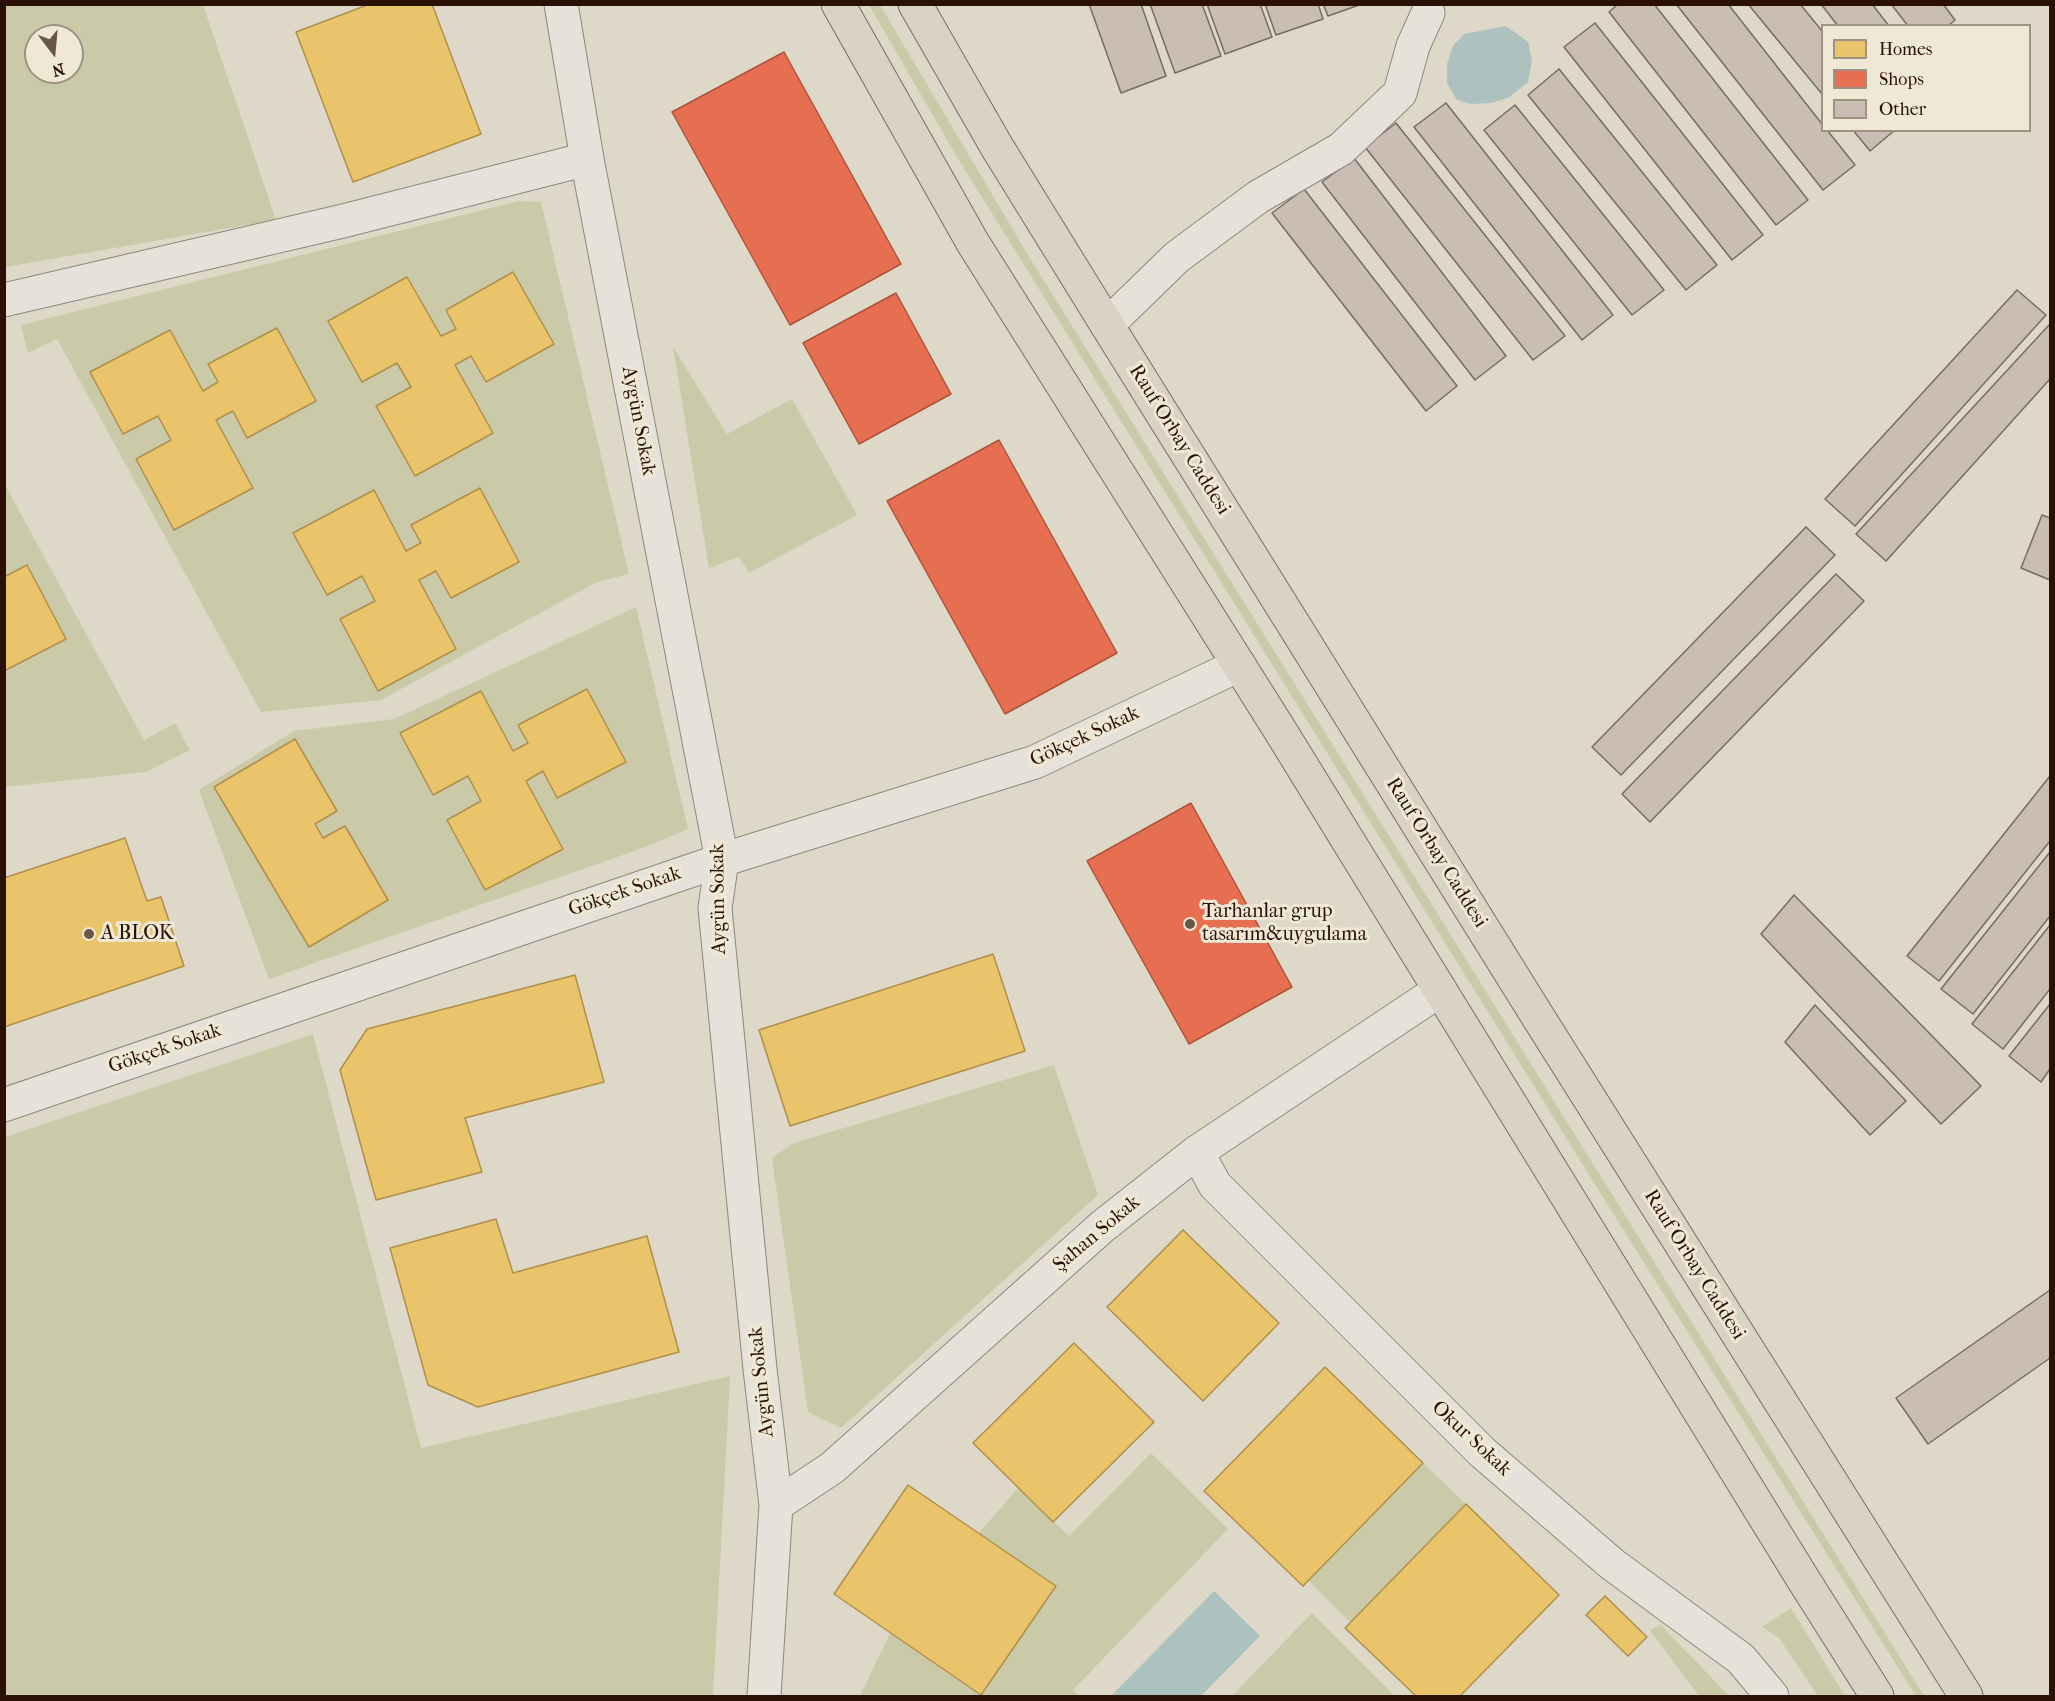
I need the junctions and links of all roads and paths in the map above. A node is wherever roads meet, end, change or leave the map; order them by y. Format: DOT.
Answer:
graph roads {
  1 [pos="561,4"];
  2 [pos="838,4"];
  3 [pos="915,4"];
  4 [pos="1428,13"];
  5 [pos="587,159"];
  6 [pos="4,300"];
  7 [pos="1107,325"];
  8 [pos="1239,664"];
  9 [pos="722,860"];
  10 [pos="1440,990"];
  11 [pos="4,1105"];
  12 [pos="1197,1152"];
  13 [pos="776,1505"];
  14 [pos="764,1696"];
  15 [pos="1772,1696"];
  16 [pos="1877,1696"];
  17 [pos="1966,1696"];
  1 -- 5 [label="street, Aygün Sokak"];
  2 -- 8 [label="main road"];
  3 -- 7 [label="main road, Rauf Orbay Caddesi"];
  4 -- 7 [label="street"];
  5 -- 6 [label="street"];
  5 -- 9 [label="street, Aygün Sokak"];
  7 -- 17 [label="main road, Rauf Orbay Caddesi"];
  8 -- 9 [label="street, Gökçek Sokak"];
  8 -- 10 [label="main road"];
  9 -- 11 [label="street, Gökçek Sokak"];
  9 -- 13 [label="street, Aygün Sokak"];
  10 -- 12 [label="street, Şahan Sokak"];
  10 -- 16 [label="main road"];
  12 -- 13 [label="street, Şahan Sokak"];
  12 -- 15 [label="street, Okur Sokak"];
  13 -- 14 [label="street, Aygün Sokak"];
}
